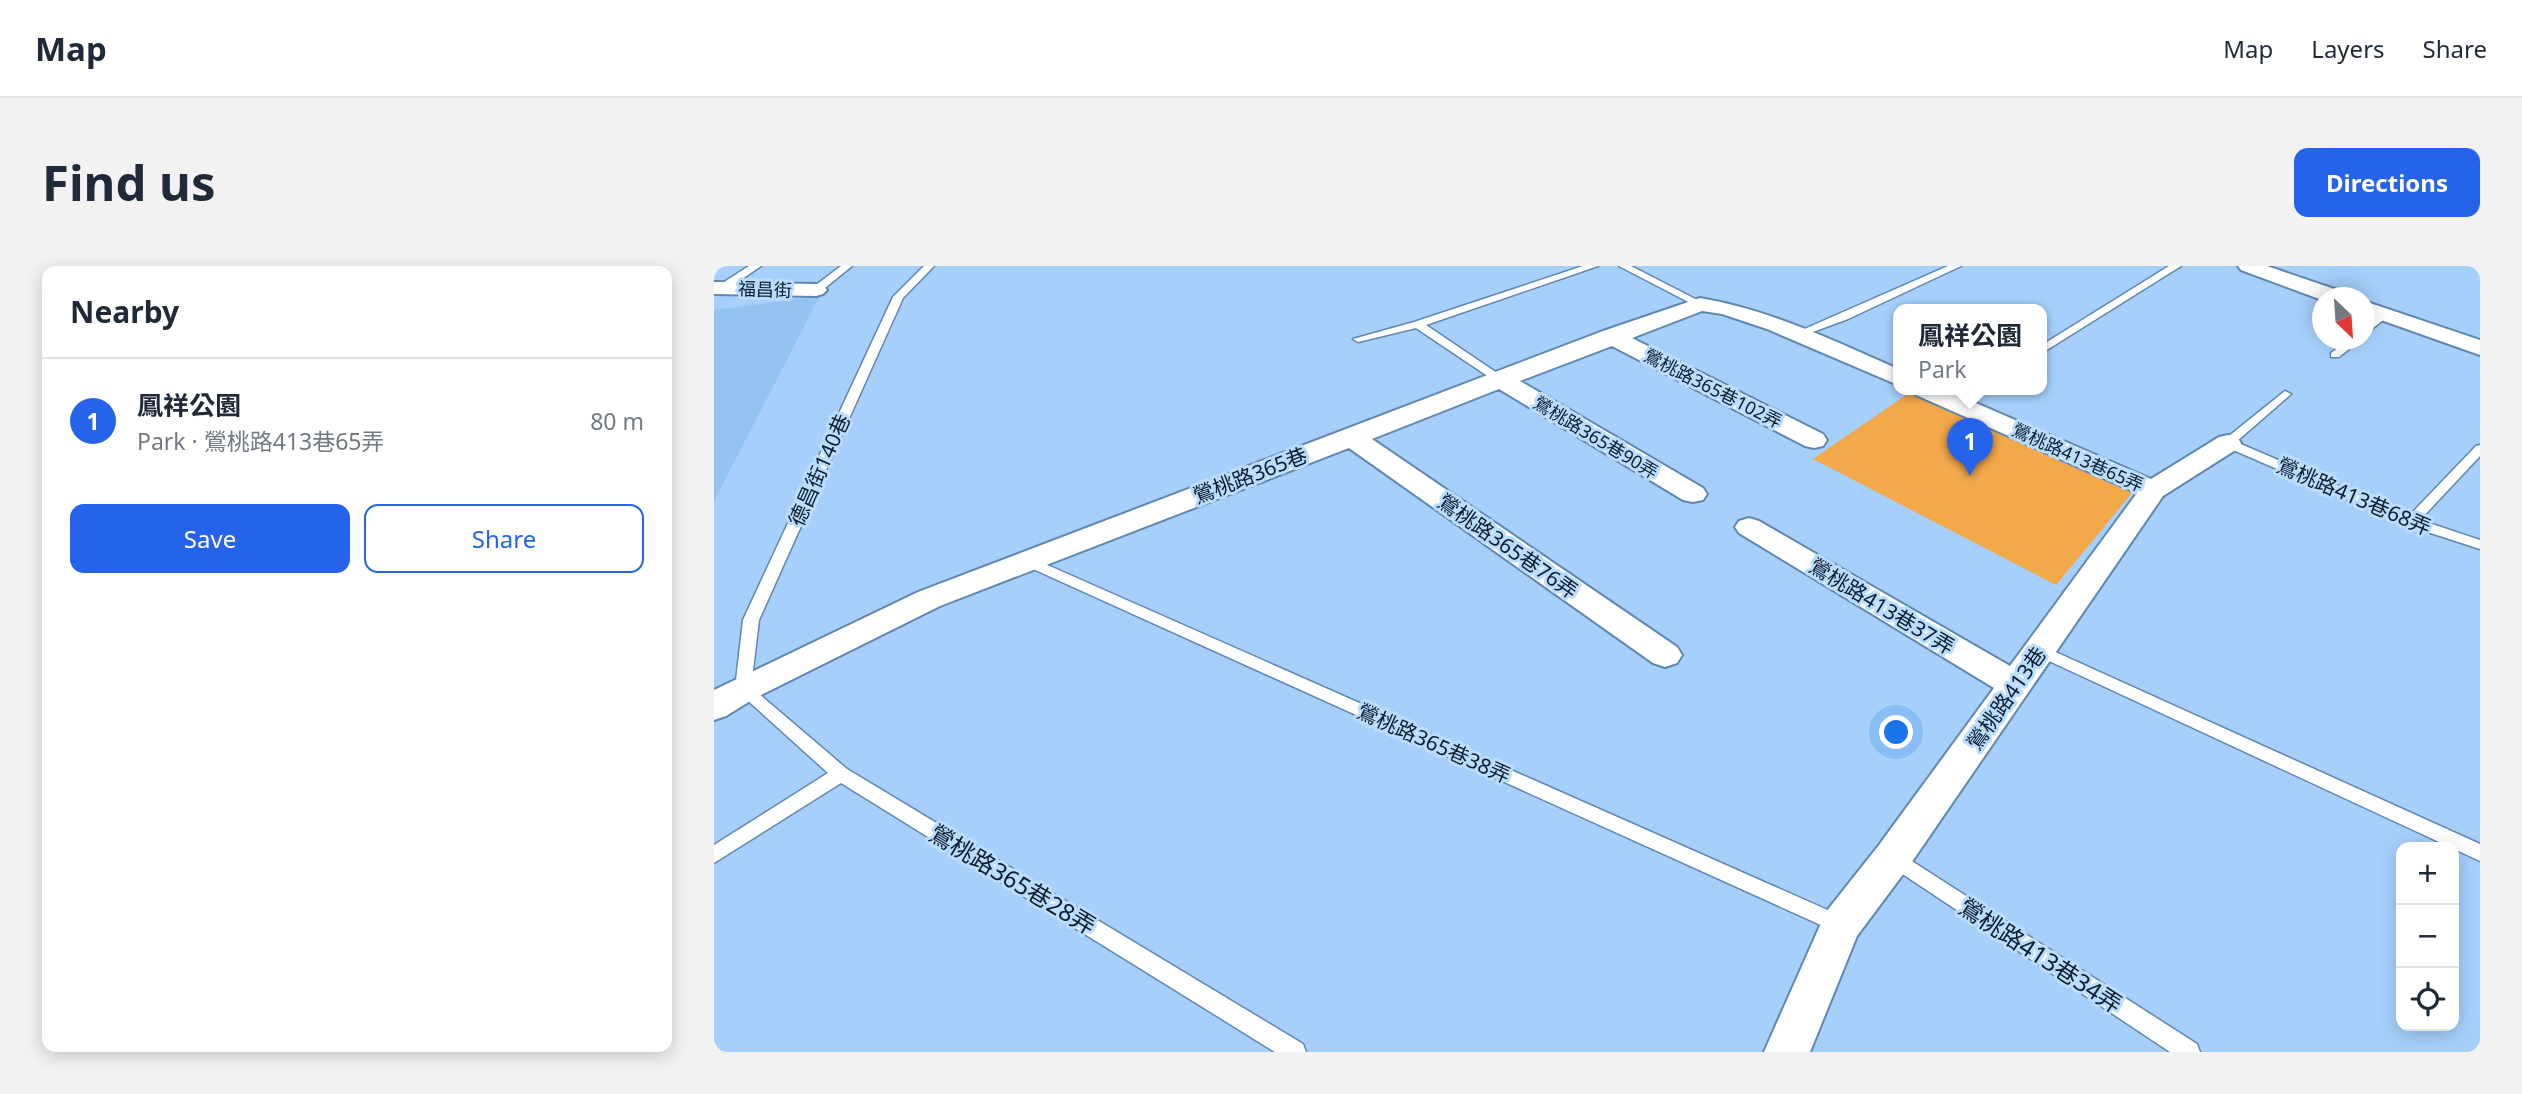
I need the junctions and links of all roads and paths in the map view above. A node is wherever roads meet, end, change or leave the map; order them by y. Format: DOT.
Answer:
graph roads {
  1 [pos="756,266"];
  2 [pos="847,266"];
  3 [pos="929,266"];
  4 [pos="1593,266"];
  5 [pos="1624,266"];
  6 [pos="1956,266"];
  7 [pos="2176,266"];
  8 [pos="2248,266"];
  9 [pos="718,288"];
  10 [pos="2312,289"];
  11 [pos="816,290"];
  12 [pos="1700,303"];
  13 [pos="2375,310"];
  14 [pos="2386,314"];
  15 [pos="2375,323"];
  16 [pos="1418,324"];
  17 [pos="1797,334"];
  18 [pos="1611,336"];
  19 [pos="1358,340"];
  20 [pos="2047,347"];
  21 [pos="2480,348"];
  22 [pos="2342,350"];
  23 [pos="2335,355"];
  24 [pos="1893,376"];
  25 [pos="1499,379"];
  26 [pos="2285,394"];
  27 [pos="1967,397"];
  28 [pos="1350,436"];
  29 [pos="1814,440"];
  30 [pos="2228,443"];
  31 [pos="2480,449"];
  32 [pos="2153,490"];
  33 [pos="1693,494"];
  34 [pos="2411,522"];
  35 [pos="1749,527"];
  36 [pos="2480,545"];
  37 [pos="1027,561"];
  38 [pos="2040,650"];
  39 [pos="1665,655"];
  40 [pos="2015,685"];
  41 [pos="743,689"];
  42 [pos="714,707"];
  43 [pos="841,774"];
  44 [pos="2480,853"];
  45 [pos="714,855"];
  46 [pos="1893,857"];
  47 [pos="1841,925"];
  48 [pos="1295,1052"];
  49 [pos="1787,1052"];
  50 [pos="2189,1052"];
  1 -- 9 [label="lane"];
  2 -- 11 [label="lane"];
  3 -- 41 [label="lane, 德昌街140巷"];
  4 -- 16 [label="lane"];
  5 -- 12 [label="lane"];
  6 -- 17 [label="lane"];
  7 -- 20 [label="lane"];
  8 -- 10 [label="street"];
  9 -- 11 [label="street, 福昌街"];
  12 -- 17 [label="street"];
  12 -- 18 [label="street, 鶯桃路365巷"];
  13 -- 14 [label="street"];
  14 -- 15 [label="lane"];
  14 -- 21 [label="street"];
  16 -- 19 [label="lane"];
  16 -- 25 [label="lane"];
  17 -- 24 [label="street"];
  18 -- 25 [label="street, 鶯桃路365巷"];
  18 -- 29 [label="street, 鶯桃路365巷102弄"];
  22 -- 23 [label="lane"];
  25 -- 28 [label="street, 鶯桃路365巷"];
  25 -- 33 [label="street, 鶯桃路365巷90弄"];
  26 -- 30 [label="lane, 鶯桃路413巷"];
  27 -- 32 [label="street, 鶯桃路413巷65弄"];
  28 -- 37 [label="street, 鶯桃路365巷"];
  28 -- 39 [label="street, 鶯桃路365巷76弄"];
  30 -- 32 [label="street, 鶯桃路413巷"];
  30 -- 34 [label="lane, 鶯桃路413巷68弄"];
  31 -- 34 [label="lane"];
  32 -- 38 [label="street, 鶯桃路413巷"];
  34 -- 36 [label="lane, 鶯桃路413巷68弄"];
  35 -- 40 [label="street, 鶯桃路413巷37弄"];
  37 -- 41 [label="street, 鶯桃路365巷"];
  37 -- 47 [label="lane, 鶯桃路365巷38弄"];
  38 -- 40 [label="street, 鶯桃路413巷"];
  38 -- 44 [label="lane"];
  40 -- 46 [label="street, 鶯桃路413巷"];
  41 -- 42 [label="street, 鶯桃路365巷"];
  41 -- 43 [label="lane, 鶯桃路365巷28弄"];
  43 -- 45 [label="lane"];
  43 -- 48 [label="lane, 鶯桃路365巷28弄"];
  46 -- 47 [label="street, 鶯桃路413巷"];
  46 -- 50 [label="lane, 鶯桃路413巷34弄"];
  47 -- 49 [label="street, 鶯桃路413巷"];
}
